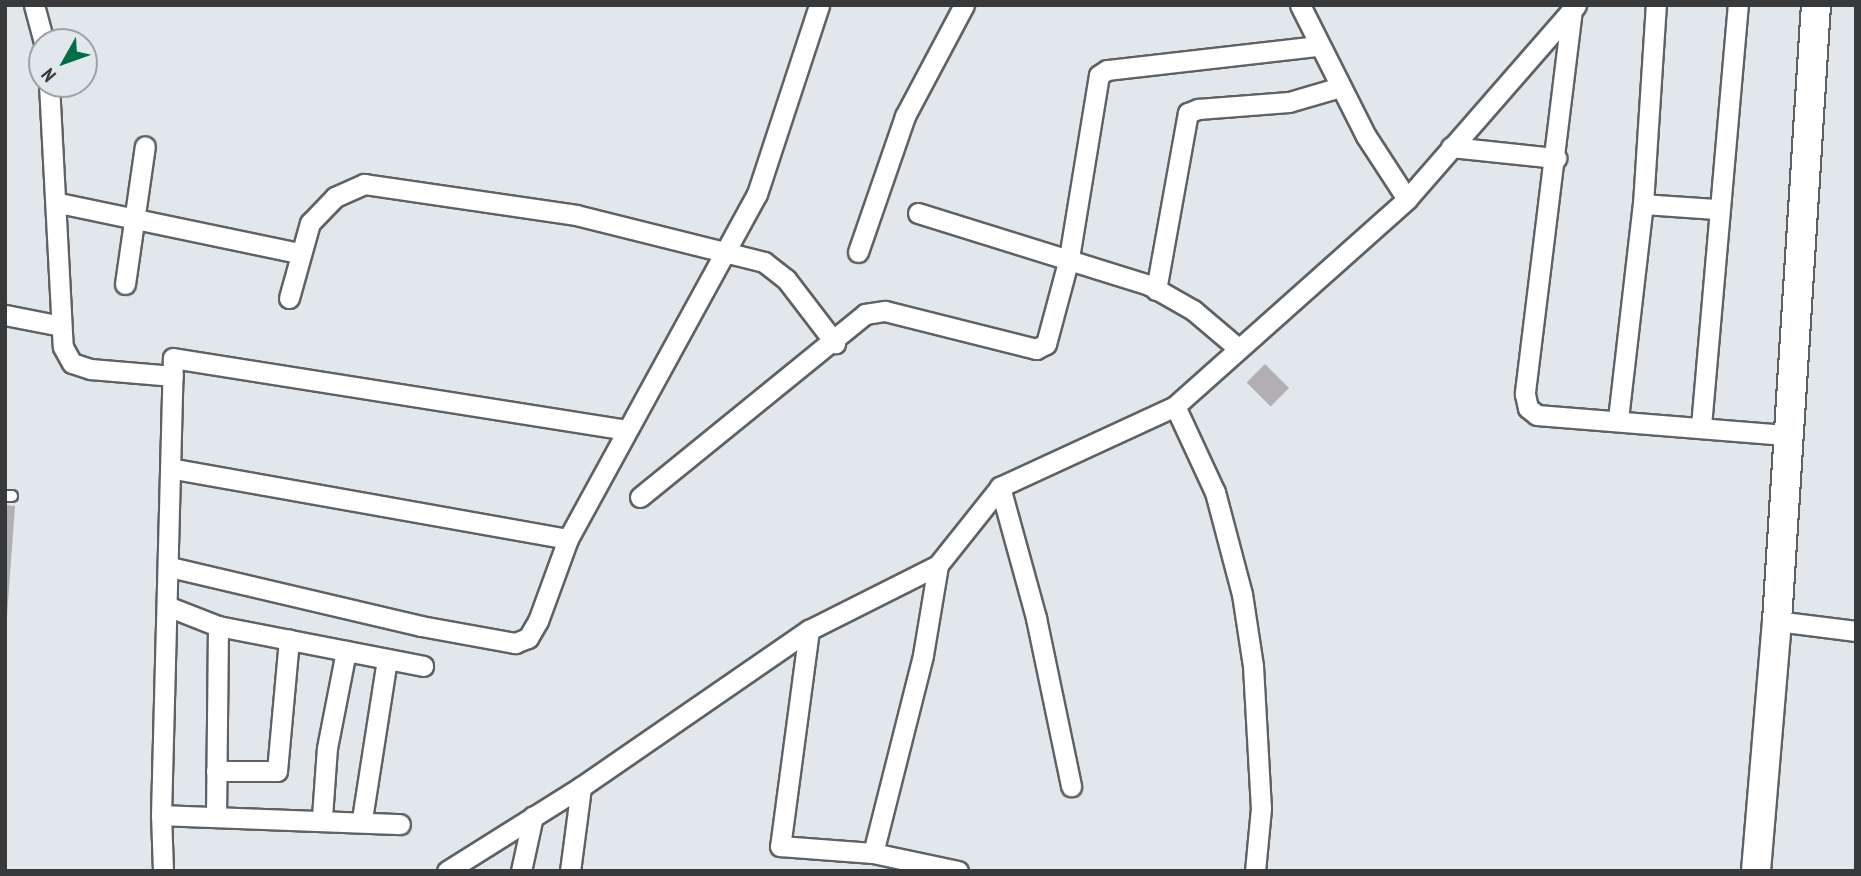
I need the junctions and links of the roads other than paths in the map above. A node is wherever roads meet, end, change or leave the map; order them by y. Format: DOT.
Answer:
graph roads {
  1 [pos="34,5"];
  2 [pos="819,5"];
  3 [pos="964,5"];
  4 [pos="1300,5"];
  5 [pos="1656,5"];
  6 [pos="1738,5"];
  7 [pos="1816,5"];
  8 [pos="1574,7"];
  9 [pos="40,28"];
  10 [pos="1318,46"];
  11 [pos="1340,87"];
  12 [pos="50,98"];
  13 [pos="145,146"];
  14 [pos="1451,147"];
  15 [pos="1556,158"];
  16 [pos="1407,199"];
  17 [pos="59,203"];
  18 [pos="1643,204"];
  19 [pos="1717,209"];
  20 [pos="918,213"];
  21 [pos="134,218"];
  22 [pos="858,252"];
  23 [pos="299,253"];
  24 [pos="727,254"];
  25 [pos="1069,258"];
  26 [pos="125,284"];
  27 [pos="1156,290"];
  28 [pos="289,298"];
  29 [pos="5,315"];
  30 [pos="61,326"];
  31 [pos="835,342"];
  32 [pos="1239,349"];
  33 [pos="173,376"];
  34 [pos="1175,405"];
  35 [pos="1618,419"];
  36 [pos="1701,426"];
  37 [pos="626,430"];
  38 [pos="1788,435"];
  39 [pos="171,468"];
  40 [pos="1000,487"];
  41 [pos="640,497"];
  42 [pos="568,539"];
  43 [pos="938,565"];
  44 [pos="170,567"];
  45 [pos="167,606"];
  46 [pos="1777,621"];
  47 [pos="218,626"];
  48 [pos="809,630"];
  49 [pos="1856,631"];
  50 [pos="289,640"];
  51 [pos="346,651"];
  52 [pos="387,659"];
  53 [pos="423,666"];
  54 [pos="216,771"];
  55 [pos="1071,786"];
  56 [pos="581,787"];
  57 [pos="161,814"];
  58 [pos="533,816"];
  59 [pos="216,817"];
  60 [pos="322,817"];
  61 [pos="362,819"];
  62 [pos="400,824"];
  63 [pos="873,853"];
  64 [pos="163,871"];
  65 [pos="447,871"];
  66 [pos="521,871"];
  67 [pos="570,871"];
  68 [pos="958,871"];
  69 [pos="1255,871"];
  70 [pos="1756,871"];
  1 -- 9 [label="street"];
  2 -- 24 [label="street"];
  3 -- 22 [label="street"];
  4 -- 10 [label="street"];
  5 -- 18 [label="street"];
  6 -- 19 [label="street"];
  7 -- 38 [label="main road"];
  8 -- 14 [label="street"];
  8 -- 15 [label="street"];
  10 -- 11 [label="street"];
  10 -- 25 [label="street"];
  11 -- 16 [label="street"];
  11 -- 27 [label="street"];
  12 -- 17 [label="street"];
  13 -- 21 [label="street"];
  14 -- 15 [label="street"];
  14 -- 16 [label="street"];
  15 -- 35 [label="street"];
  16 -- 32 [label="street"];
  17 -- 21 [label="street"];
  17 -- 30 [label="street"];
  18 -- 19 [label="street"];
  18 -- 35 [label="street"];
  19 -- 36 [label="street"];
  20 -- 25 [label="street"];
  21 -- 23 [label="street"];
  21 -- 26 [label="street"];
  23 -- 24 [label="street"];
  23 -- 28 [label="street"];
  24 -- 31 [label="street"];
  24 -- 37 [label="street"];
  25 -- 27 [label="street"];
  25 -- 31 [label="street"];
  27 -- 32 [label="street"];
  29 -- 30 [label="street"];
  30 -- 33 [label="street"];
  31 -- 41 [label="street"];
  32 -- 34 [label="street"];
  33 -- 37 [label="street"];
  33 -- 39 [label="street"];
  34 -- 40 [label="street"];
  34 -- 69 [label="street"];
  35 -- 36 [label="street"];
  36 -- 38 [label="street"];
  37 -- 42 [label="street"];
  38 -- 46 [label="main road"];
  39 -- 42 [label="street"];
  39 -- 44 [label="street"];
  40 -- 43 [label="street"];
  40 -- 55 [label="street"];
  42 -- 44 [label="street"];
  43 -- 48 [label="street"];
  43 -- 63 [label="street"];
  44 -- 45 [label="street"];
  45 -- 47 [label="street"];
  45 -- 57 [label="street"];
  46 -- 49 [label="street"];
  46 -- 70 [label="main road"];
  47 -- 50 [label="street"];
  47 -- 54 [label="street"];
  48 -- 56 [label="street"];
  48 -- 63 [label="street"];
  50 -- 51 [label="street"];
  50 -- 54 [label="street"];
  51 -- 52 [label="street"];
  51 -- 60 [label="street"];
  52 -- 53 [label="street"];
  52 -- 61 [label="street"];
  54 -- 59 [label="street"];
  56 -- 58 [label="street"];
  56 -- 67 [label="street"];
  57 -- 59 [label="street"];
  57 -- 64 [label="street"];
  58 -- 65 [label="street"];
  58 -- 66 [label="street"];
  59 -- 60 [label="street"];
  60 -- 61 [label="street"];
  61 -- 62 [label="street"];
  63 -- 68 [label="street"];
}
